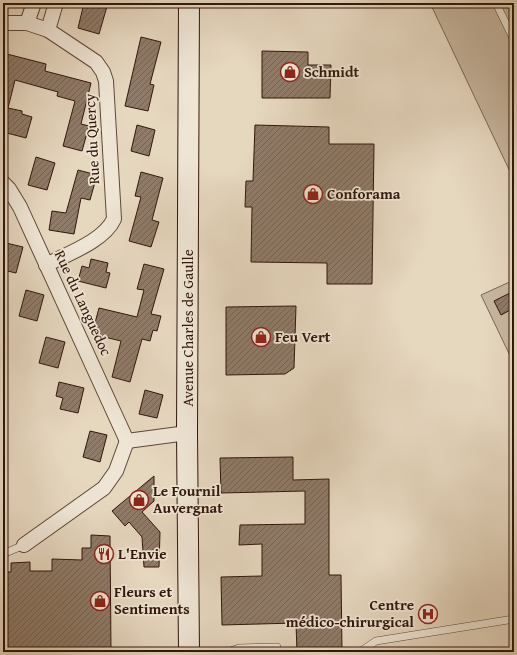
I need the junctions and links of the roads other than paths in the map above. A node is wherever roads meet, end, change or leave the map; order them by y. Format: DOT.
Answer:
graph roads {
  1 [pos="34,3"];
  2 [pos="56,3"];
  3 [pos="189,3"];
  4 [pos="496,3"];
  5 [pos="3,23"];
  6 [pos="27,23"];
  7 [pos="48,30"];
  8 [pos="514,40"];
  9 [pos="3,183"];
  10 [pos="46,265"];
  11 [pos="187,433"];
  12 [pos="127,440"];
  13 [pos="24,545"];
  14 [pos="3,554"];
  15 [pos="514,619"];
  16 [pos="277,647"];
  17 [pos="189,652"];
  18 [pos="227,652"];
  19 [pos="360,652"];
  1 -- 6 [label="street"];
  2 -- 7 [label="street"];
  3 -- 11 [label="main road, Avenue Charles de Gaulle"];
  4 -- 8 [label="lane"];
  5 -- 6 [label="street"];
  6 -- 7 [label="street"];
  7 -- 10 [label="street, Rue du Quercy"];
  9 -- 10 [label="street, Rue du Languedoc"];
  10 -- 12 [label="street, Rue du Languedoc"];
  11 -- 12 [label="street"];
  11 -- 17 [label="main road, Avenue Charles de Gaulle"];
  12 -- 13 [label="street"];
  13 -- 14 [label="lane"];
  15 -- 19 [label="lane"];
  16 -- 18 [label="lane"];
}
